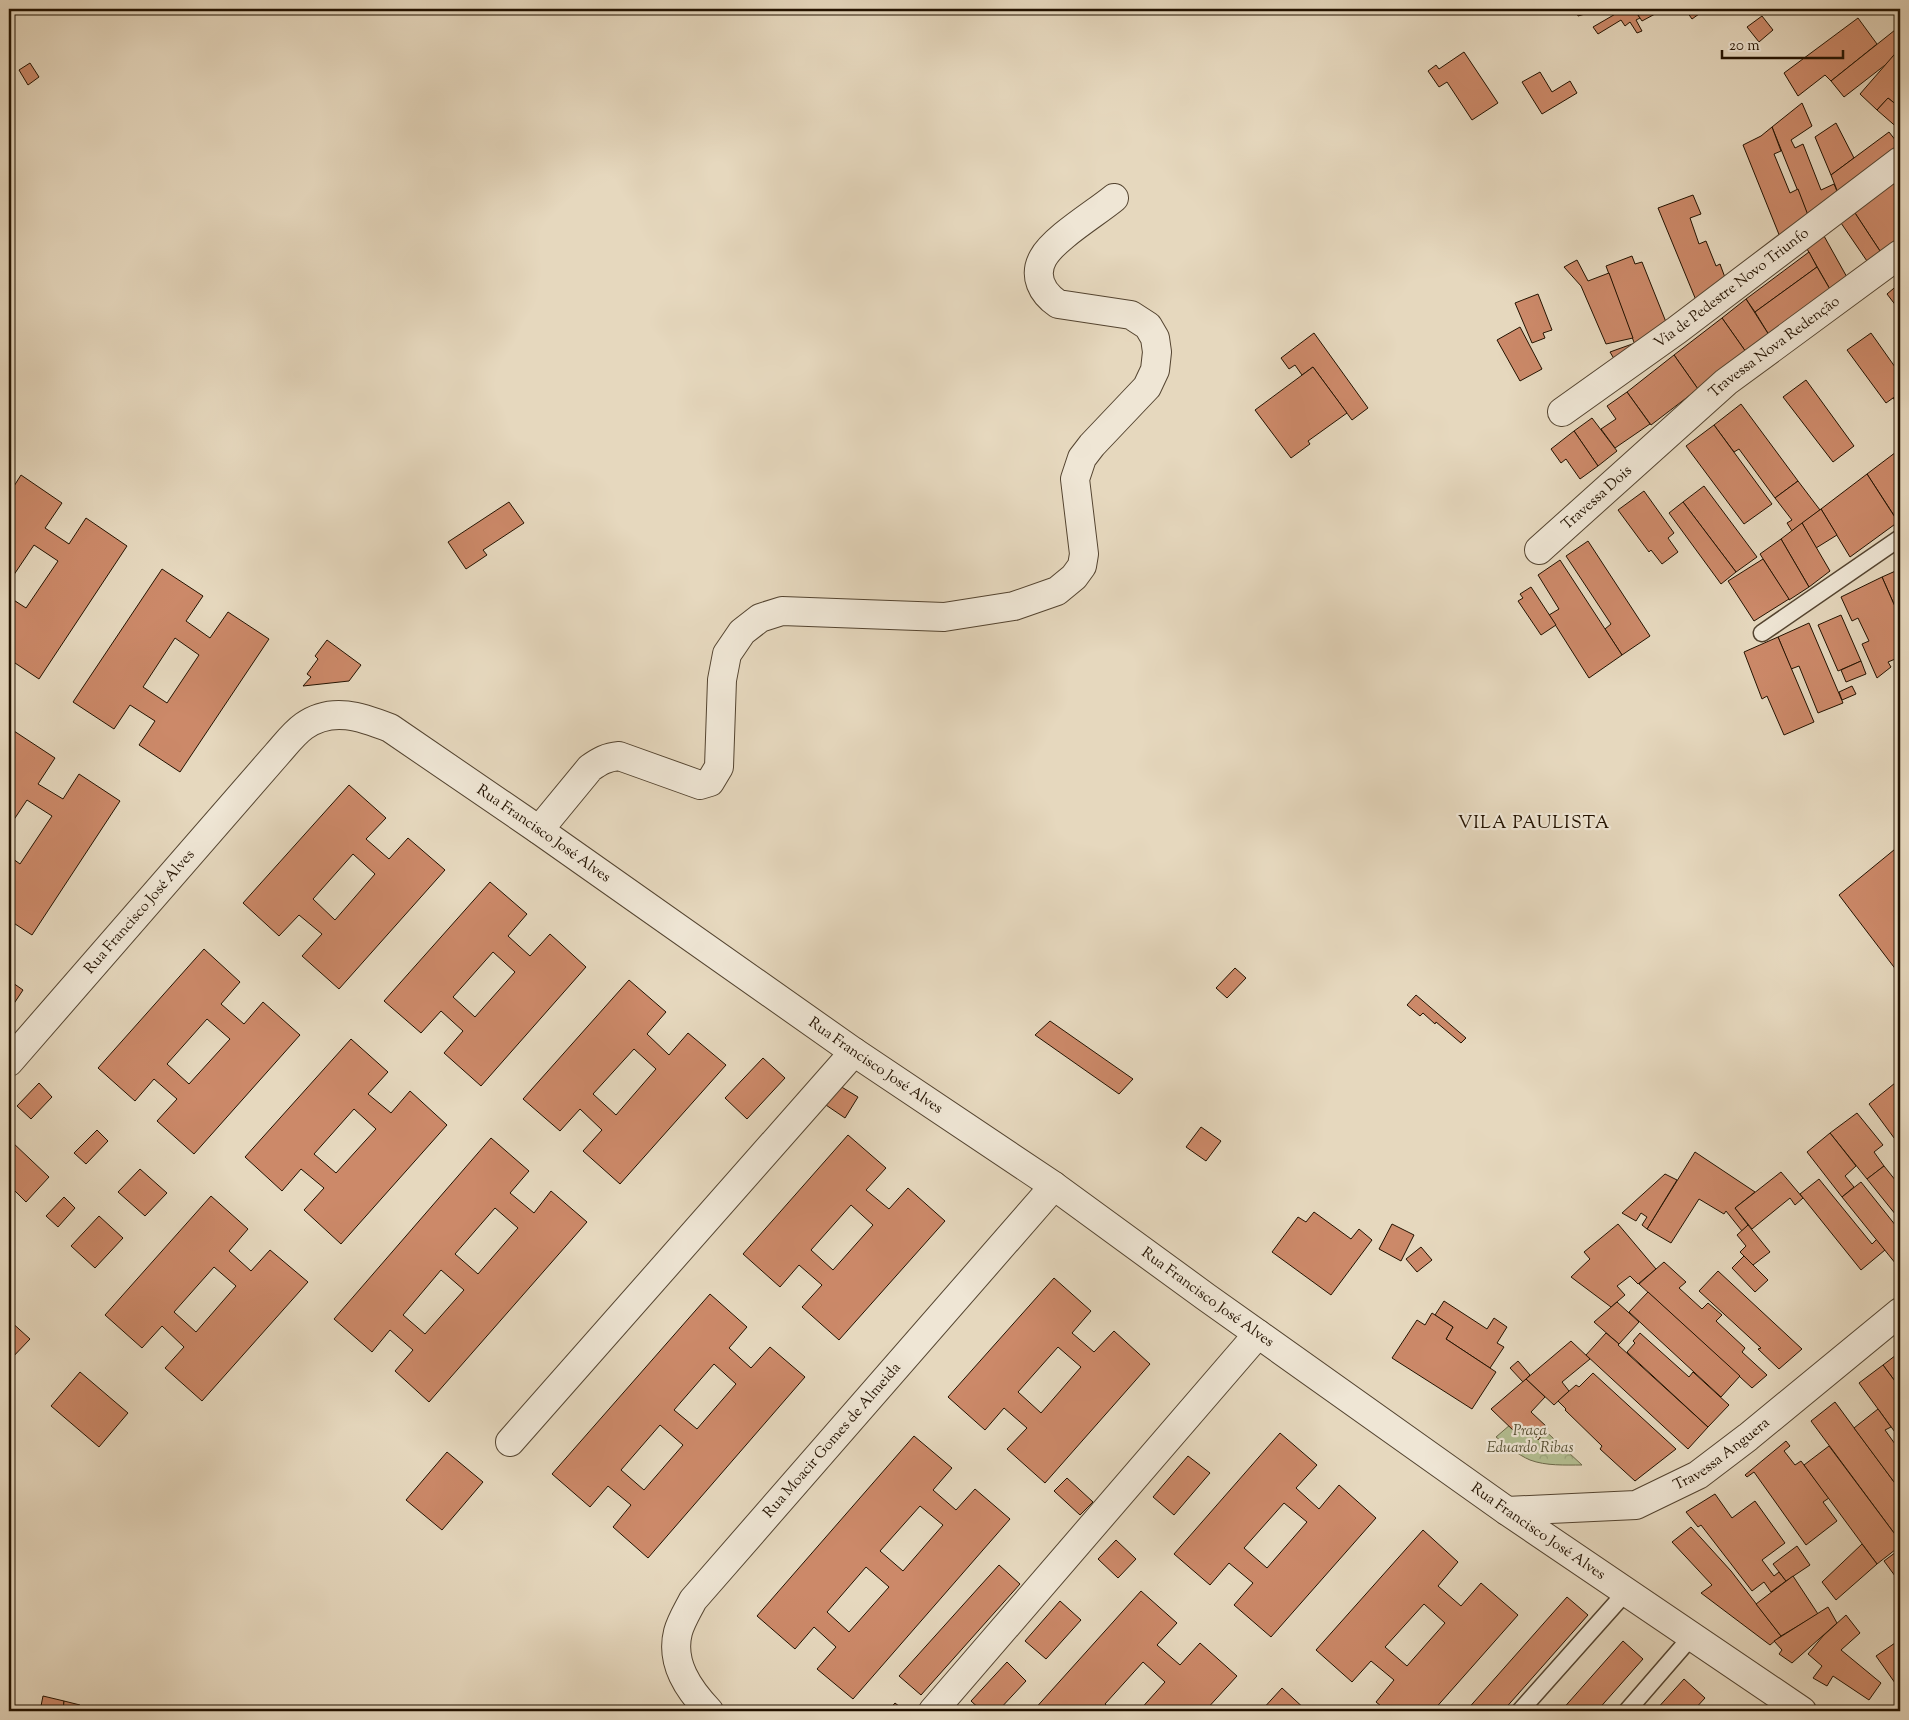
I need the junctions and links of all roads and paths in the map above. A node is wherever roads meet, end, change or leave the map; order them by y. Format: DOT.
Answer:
graph roads {
  1 [pos="1900,161"];
  2 [pos="1114,198"];
  3 [pos="1900,254"];
  4 [pos="1562,412"];
  5 [pos="1655,446"];
  6 [pos="1900,538"];
  7 [pos="1539,550"];
  8 [pos="1762,633"];
  9 [pos="539,830"];
  10 [pos="854,1052"];
  11 [pos="9,1062"];
  12 [pos="1054,1186"];
  13 [pos="1900,1312"];
  14 [pos="1258,1334"];
  15 [pos="510,1442"];
  16 [pos="1506,1511"];
  17 [pos="1626,1592"];
  18 [pos="1692,1636"];
  19 [pos="709,1711"];
  20 [pos="933,1711"];
  21 [pos="1520,1711"];
  22 [pos="1627,1711"];
  23 [pos="1802,1711"];
  1 -- 4 [label="street, Via de Pedestre Novo Triunfo"];
  2 -- 9 [label="street"];
  3 -- 5 [label="street, Travessa Nova Redenção"];
  5 -- 7 [label="street, Travessa Dois"];
  6 -- 8 [label="lane"];
  9 -- 10 [label="street, Rua Francisco José Alves"];
  9 -- 11 [label="street, Rua Francisco José Alves"];
  10 -- 12 [label="street, Rua Francisco José Alves"];
  10 -- 15 [label="street"];
  12 -- 14 [label="street, Rua Francisco José Alves"];
  12 -- 19 [label="street, Rua Moacir Gomes de Almeida"];
  13 -- 16 [label="street, Travessa Anguera"];
  14 -- 16 [label="street, Rua Francisco José Alves"];
  14 -- 20 [label="street"];
  16 -- 17 [label="street, Rua Francisco José Alves"];
  17 -- 18 [label="street, Rua Francisco José Alves"];
  17 -- 21 [label="lane"];
  18 -- 22 [label="lane"];
  18 -- 23 [label="street, Rua Francisco José Alves"];
}
